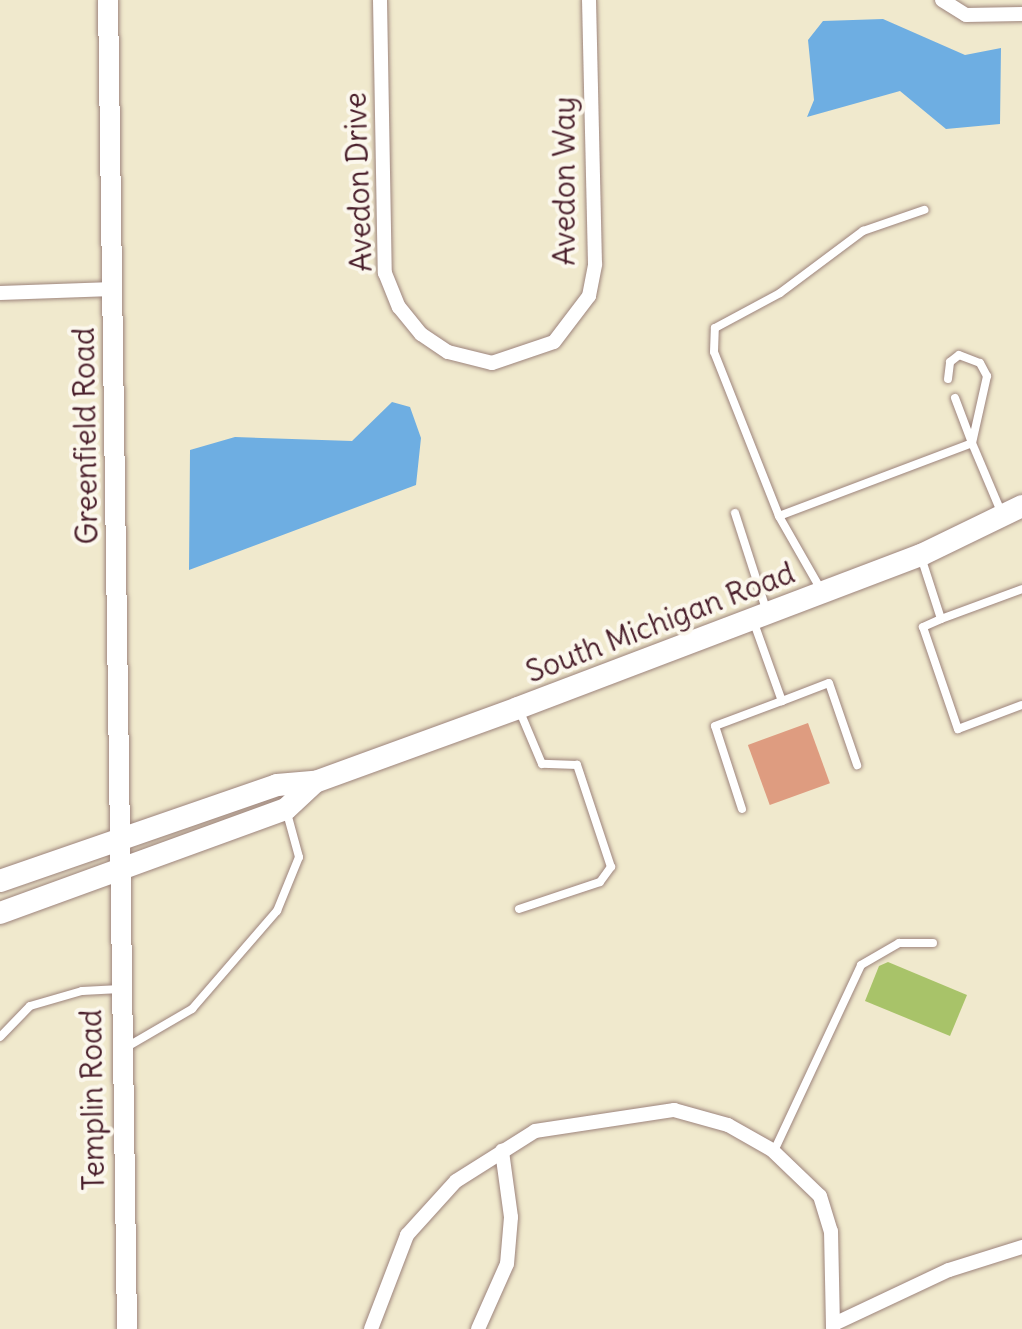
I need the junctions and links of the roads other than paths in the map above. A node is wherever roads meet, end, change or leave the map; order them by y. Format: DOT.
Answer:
graph roads {
  1 [pos="108,0"];
  2 [pos="380,0"];
  3 [pos="589,0"];
  4 [pos="943,2"];
  5 [pos="1022,14"];
  6 [pos="924,210"];
  7 [pos="113,289"];
  8 [pos="0,292"];
  9 [pos="492,363"];
  10 [pos="948,379"];
  11 [pos="955,398"];
  12 [pos="972,443"];
  13 [pos="1012,510"];
  14 [pos="735,513"];
  15 [pos="779,516"];
  16 [pos="921,555"];
  17 [pos="1022,589"];
  18 [pos="822,592"];
  19 [pos="760,616"];
  20 [pos="942,619"];
  21 [pos="782,701"];
  22 [pos="1022,705"];
  23 [pos="518,708"];
  24 [pos="857,765"];
  25 [pos="315,782"];
  26 [pos="286,809"];
  27 [pos="742,809"];
  28 [pos="119,836"];
  29 [pos="119,870"];
  30 [pos="0,880"];
  31 [pos="519,909"];
  32 [pos="0,914"];
  33 [pos="933,943"];
  34 [pos="120,989"];
  35 [pos="0,1036"];
  36 [pos="121,1050"];
  37 [pos="502,1151"];
  38 [pos="774,1151"];
  39 [pos="1022,1247"];
  40 [pos="834,1326"];
  41 [pos="127,1329"];
  42 [pos="371,1329"];
  43 [pos="478,1329"];
  1 -- 7 [label="street, Greenfield Road"];
  2 -- 9 [label="street, Avedon Drive"];
  3 -- 9 [label="street, Avedon Way"];
  4 -- 5 [label="street"];
  6 -- 15 [label="lane"];
  7 -- 8 [label="street"];
  7 -- 28 [label="street, Greenfield Road"];
  10 -- 12 [label="lane"];
  11 -- 12 [label="lane"];
  12 -- 13 [label="lane"];
  12 -- 15 [label="lane"];
  13 -- 16 [label="main road, South Michigan Road"];
  14 -- 19 [label="lane"];
  15 -- 18 [label="lane"];
  16 -- 18 [label="main road, South Michigan Road"];
  16 -- 20 [label="lane"];
  17 -- 20 [label="lane"];
  18 -- 19 [label="main road, South Michigan Road"];
  19 -- 21 [label="lane"];
  19 -- 23 [label="main road, South Michigan Road"];
  20 -- 22 [label="lane"];
  21 -- 24 [label="lane"];
  21 -- 27 [label="lane"];
  23 -- 25 [label="main road, South Michigan Road"];
  23 -- 31 [label="lane"];
  25 -- 26 [label="main road, South Michigan Road"];
  25 -- 28 [label="main road, South Michigan Road"];
  26 -- 29 [label="main road, South Michigan Road"];
  26 -- 36 [label="lane"];
  28 -- 29 [label="street, Greenfield Road"];
  28 -- 30 [label="main road, South Michigan Road"];
  29 -- 32 [label="main road, South Michigan Road"];
  29 -- 34 [label="street, Templin Road"];
  33 -- 38 [label="lane"];
  34 -- 35 [label="lane"];
  34 -- 36 [label="street, Templin Road"];
  36 -- 41 [label="street, Templin Road"];
  37 -- 38 [label="street"];
  37 -- 42 [label="street"];
  37 -- 43 [label="street"];
  38 -- 40 [label="street"];
  39 -- 40 [label="street"];
}
